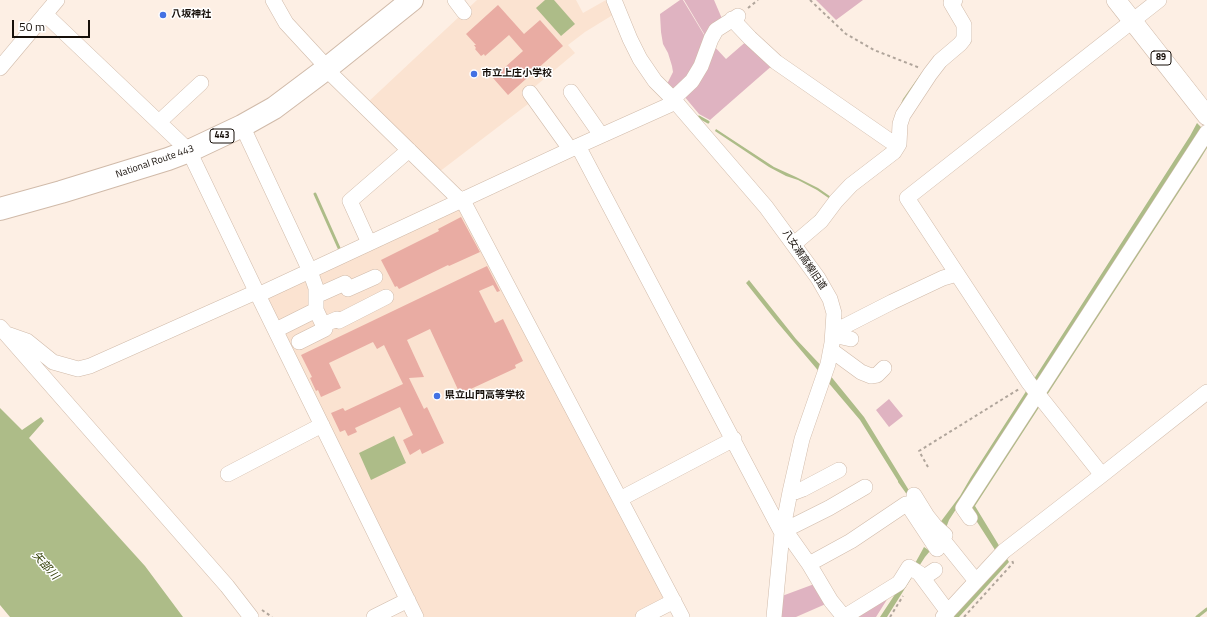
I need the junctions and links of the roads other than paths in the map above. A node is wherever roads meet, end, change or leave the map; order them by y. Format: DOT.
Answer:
graph roads {
  1 [pos="57,0"];
  2 [pos="273,0"];
  3 [pos="412,0"];
  4 [pos="454,0"];
  5 [pos="614,0"];
  6 [pos="955,0"];
  7 [pos="1116,0"];
  8 [pos="1159,0"];
  9 [pos="464,12"];
  10 [pos="45,14"];
  11 [pos="1132,21"];
  12 [pos="324,66"];
  13 [pos="0,68"];
  14 [pos="201,83"];
  15 [pos="571,92"];
  16 [pos="530,93"];
  17 [pos="675,101"];
  18 [pos="1207,116"];
  19 [pos="158,122"];
  20 [pos="245,132"];
  21 [pos="1207,132"];
  22 [pos="601,135"];
  23 [pos="890,141"];
  24 [pos="574,147"];
  25 [pos="409,150"];
  26 [pos="189,151"];
  27 [pos="461,200"];
  28 [pos="0,208"];
  29 [pos="369,243"];
  30 [pos="794,244"];
  31 [pos="310,271"];
  32 [pos="957,274"];
  33 [pos="374,277"];
  34 [pos="257,294"];
  35 [pos="386,297"];
  36 [pos="316,303"];
  37 [pos="323,325"];
  38 [pos="282,327"];
  39 [pos="3,330"];
  40 [pos="832,337"];
  41 [pos="851,339"];
  42 [pos="299,342"];
  43 [pos="884,368"];
  44 [pos="1033,388"];
  45 [pos="1207,392"];
  46 [pos="322,425"];
  47 [pos="734,439"];
  48 [pos="839,470"];
  49 [pos="228,474"];
  50 [pos="1102,475"];
  51 [pos="865,487"];
  52 [pos="790,492"];
  53 [pos="914,495"];
  54 [pos="620,499"];
  55 [pos="966,513"];
  56 [pos="783,531"];
  57 [pos="943,540"];
  58 [pos="809,564"];
  59 [pos="976,581"];
  60 [pos="408,600"];
  61 [pos="674,601"];
  62 [pos="945,614"];
  63 [pos="251,617"];
  64 [pos="374,617"];
  65 [pos="416,617"];
  66 [pos="643,617"];
  67 [pos="682,617"];
  68 [pos="774,617"];
  69 [pos="844,617"];
  1 -- 10 [label="street"];
  2 -- 12 [label="street"];
  3 -- 12 [label="highway, National Route 443 / 443"];
  4 -- 9 [label="street"];
  5 -- 17 [label="street, 八女瀬高線旧道"];
  6 -- 30 [label="street"];
  7 -- 11 [label="main road, 89"];
  8 -- 11 [label="street"];
  10 -- 13 [label="street"];
  10 -- 19 [label="street"];
  11 -- 18 [label="main road, 89"];
  11 -- 32 [label="street"];
  12 -- 25 [label="street"];
  12 -- 26 [label="highway, National Route 443 / 443"];
  14 -- 19 [label="street"];
  15 -- 22 [label="street"];
  16 -- 24 [label="street"];
  17 -- 22 [label="street"];
  17 -- 23 [label="street"];
  17 -- 30 [label="street, 八女瀬高線旧道"];
  19 -- 26 [label="street"];
  20 -- 31 [label="street"];
  21 -- 44 [label="street"];
  22 -- 24 [label="street"];
  24 -- 27 [label="street"];
  24 -- 47 [label="street"];
  25 -- 27 [label="street"];
  25 -- 29 [label="street"];
  26 -- 28 [label="highway, National Route 443 / 443"];
  26 -- 34 [label="street"];
  27 -- 29 [label="street"];
  27 -- 54 [label="street"];
  29 -- 31 [label="street"];
  30 -- 40 [label="street, 八女瀬高線旧道"];
  31 -- 34 [label="street"];
  31 -- 36 [label="street"];
  32 -- 40 [label="street"];
  32 -- 44 [label="street"];
  33 -- 36 [label="street"];
  34 -- 39 [label="street"];
  34 -- 46 [label="street"];
  35 -- 37 [label="street"];
  36 -- 37 [label="street"];
  36 -- 38 [label="street"];
  37 -- 42 [label="street"];
  39 -- 63 [label="street"];
  40 -- 41 [label="street"];
  40 -- 43 [label="street"];
  40 -- 52 [label="street, 八女瀬高線旧道"];
  44 -- 50 [label="street"];
  44 -- 55 [label="street"];
  45 -- 50 [label="street"];
  46 -- 49 [label="street"];
  46 -- 60 [label="street"];
  47 -- 54 [label="street"];
  47 -- 56 [label="street"];
  48 -- 52 [label="street"];
  50 -- 59 [label="street"];
  51 -- 56 [label="street"];
  52 -- 56 [label="street, 八女瀬高線旧道"];
  53 -- 57 [label="street"];
  54 -- 61 [label="street"];
  56 -- 58 [label="street"];
  56 -- 68 [label="street, 八女瀬高線旧道"];
  57 -- 58 [label="street"];
  57 -- 59 [label="street"];
  58 -- 69 [label="street"];
  59 -- 62 [label="street"];
  60 -- 64 [label="street"];
  60 -- 65 [label="street"];
  61 -- 66 [label="street"];
  61 -- 67 [label="street"];
  62 -- 69 [label="street"];
}
